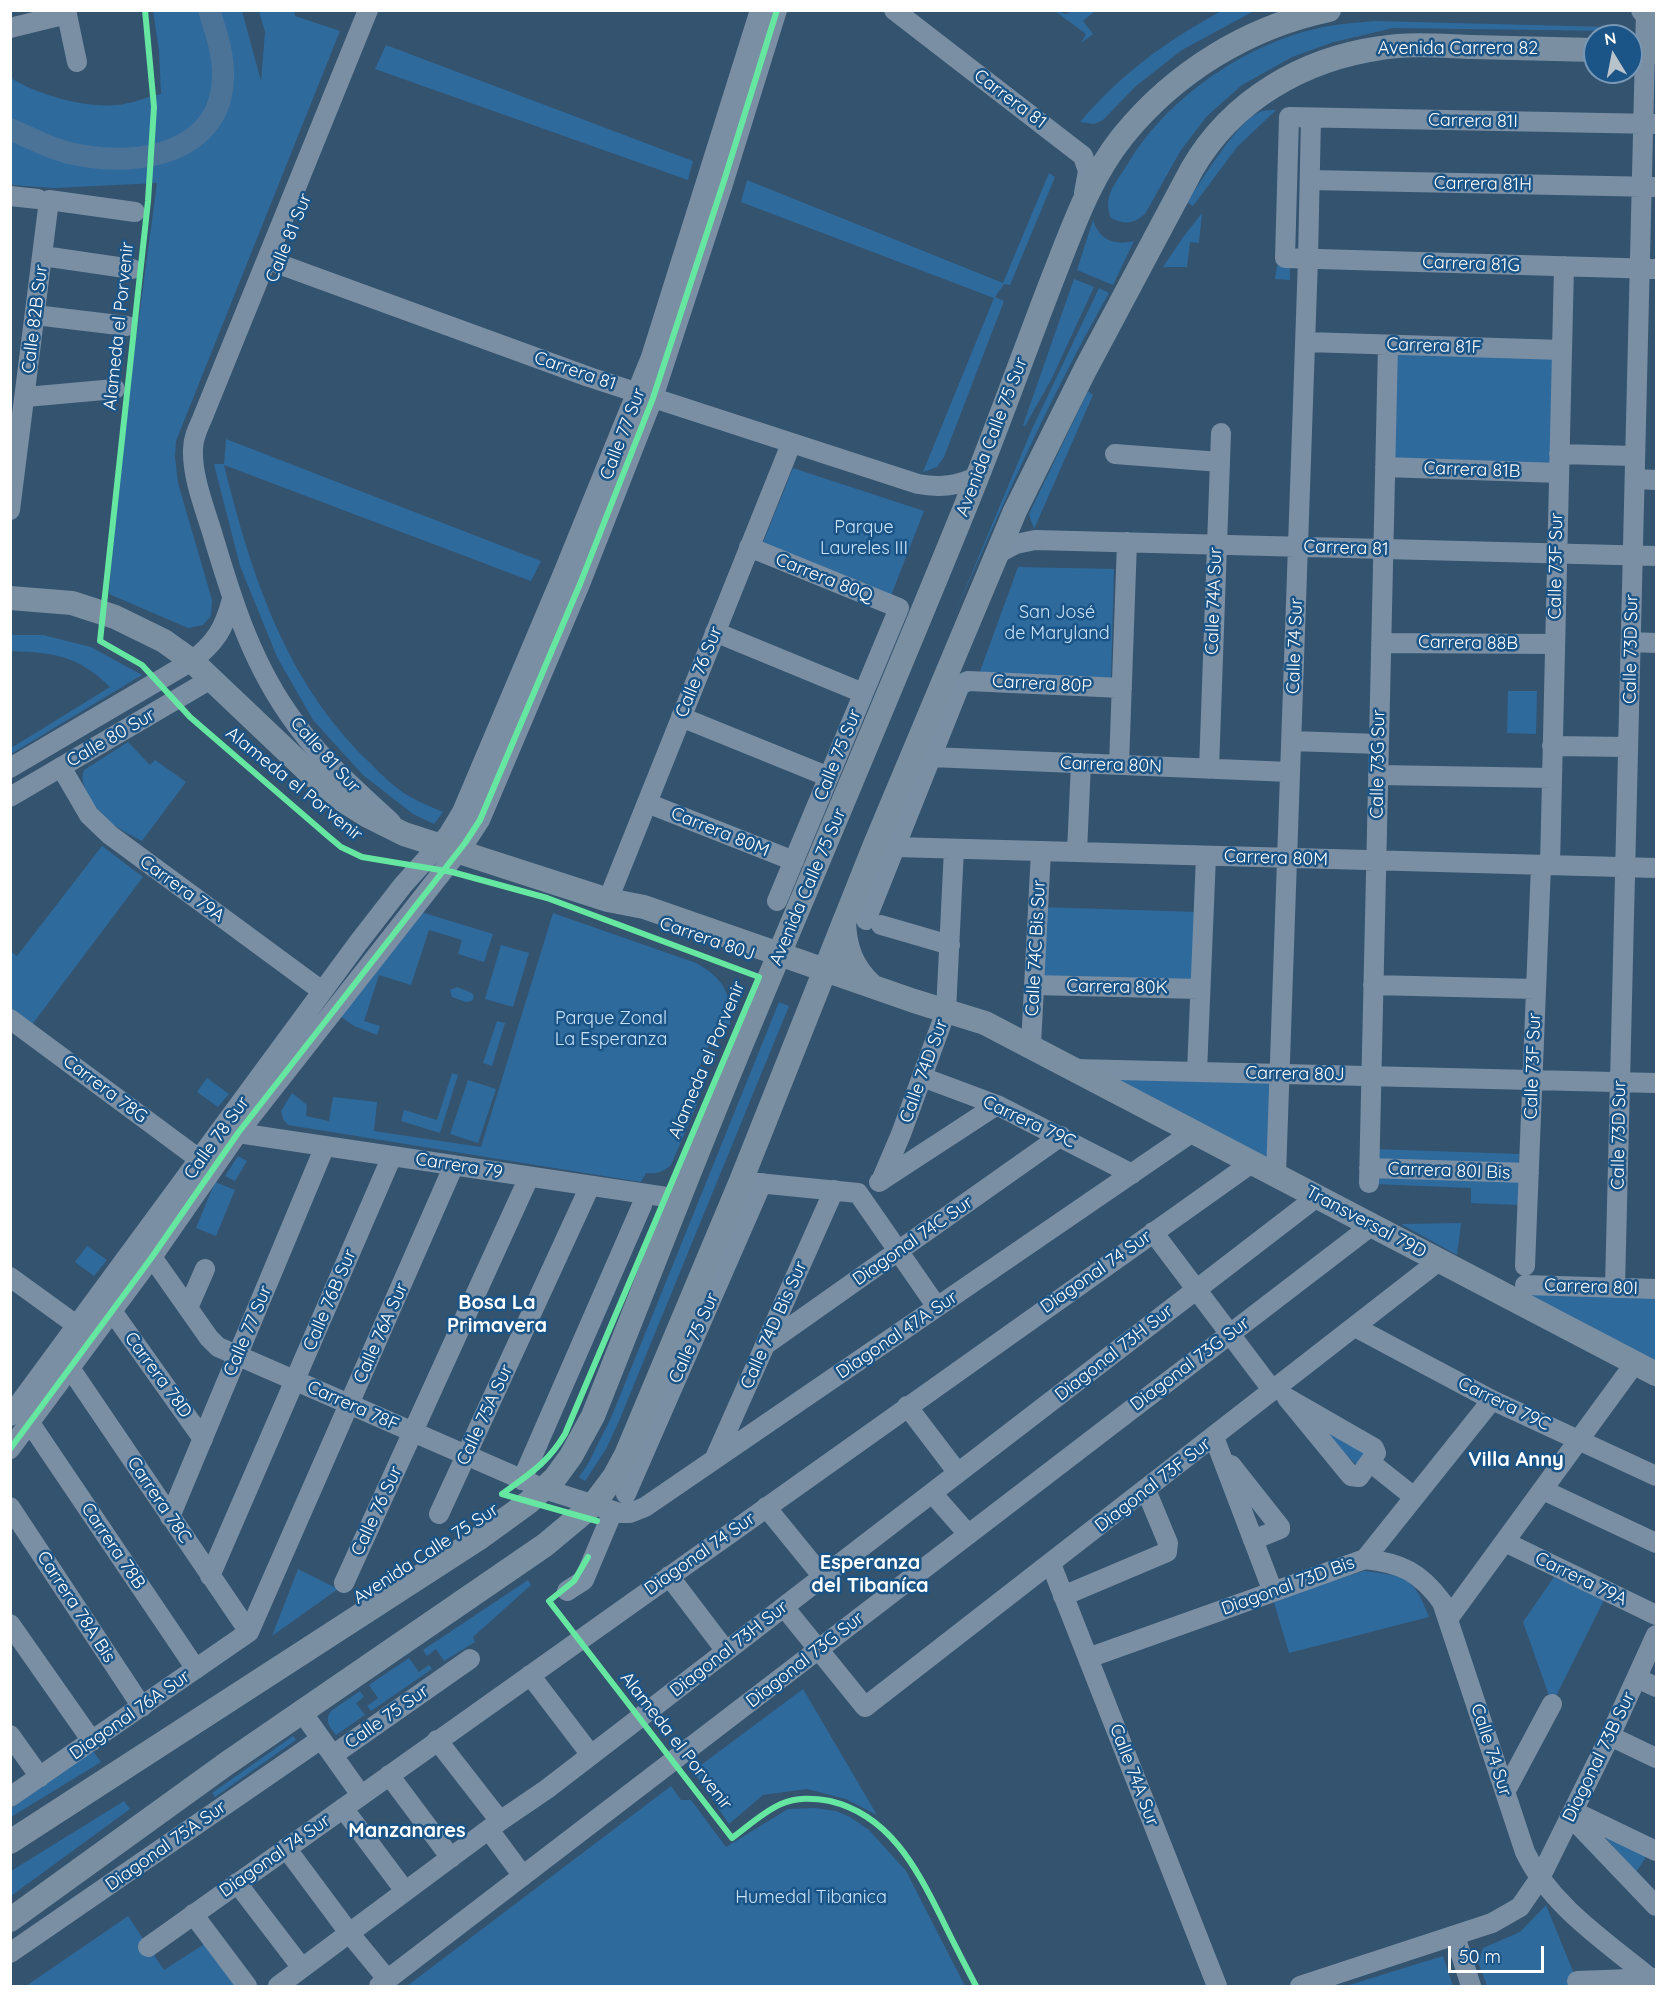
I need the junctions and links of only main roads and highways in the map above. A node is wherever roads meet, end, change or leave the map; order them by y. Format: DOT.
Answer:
graph roads {
  1 [pos="1319,11"];
  2 [pos="1645,11"];
  3 [pos="1656,11"];
  4 [pos="1583,50"];
  5 [pos="10,598"];
  6 [pos="608,900"];
  7 [pos="795,919"];
  8 [pos="864,922"];
  9 [pos="739,940"];
  10 [pos="778,958"];
  11 [pos="823,974"];
  12 [pos="871,986"];
  13 [pos="946,1011"];
  14 [pos="1075,1069"];
  15 [pos="1646,1369"];
  16 [pos="10,1842"];
  17 [pos="10,1920"];
  1 -- 7 [label="main road, Avenida Calle 75 Sur"];
  2 -- 3 [label="main road"];
  4 -- 8 [label="main road, Avenida Carrera 82"];
  5 -- 6 [label="main road, Carrera 80J"];
  6 -- 9 [label="main road, Carrera 80J"];
  6 -- 10 [label="main road, Carrera 80J"];
  7 -- 9 [label="main road"];
  7 -- 10 [label="main road, Avenida Calle 75 Sur"];
  8 -- 11 [label="main road"];
  8 -- 12 [label="main road"];
  9 -- 10 [label="main road, Carrera 80J"];
  10 -- 11 [label="main road, Carrera 80J"];
  10 -- 16 [label="main road, Avenida Calle 75 Sur"];
  11 -- 12 [label="main road, Carrera 80J"];
  11 -- 13 [label="main road, Carrera 80J"];
  11 -- 17 [label="main road"];
  12 -- 13 [label="main road, Carrera 80J"];
  13 -- 14 [label="main road, Carrera 80J"];
  14 -- 15 [label="main road, Transversal 79D"];
}
